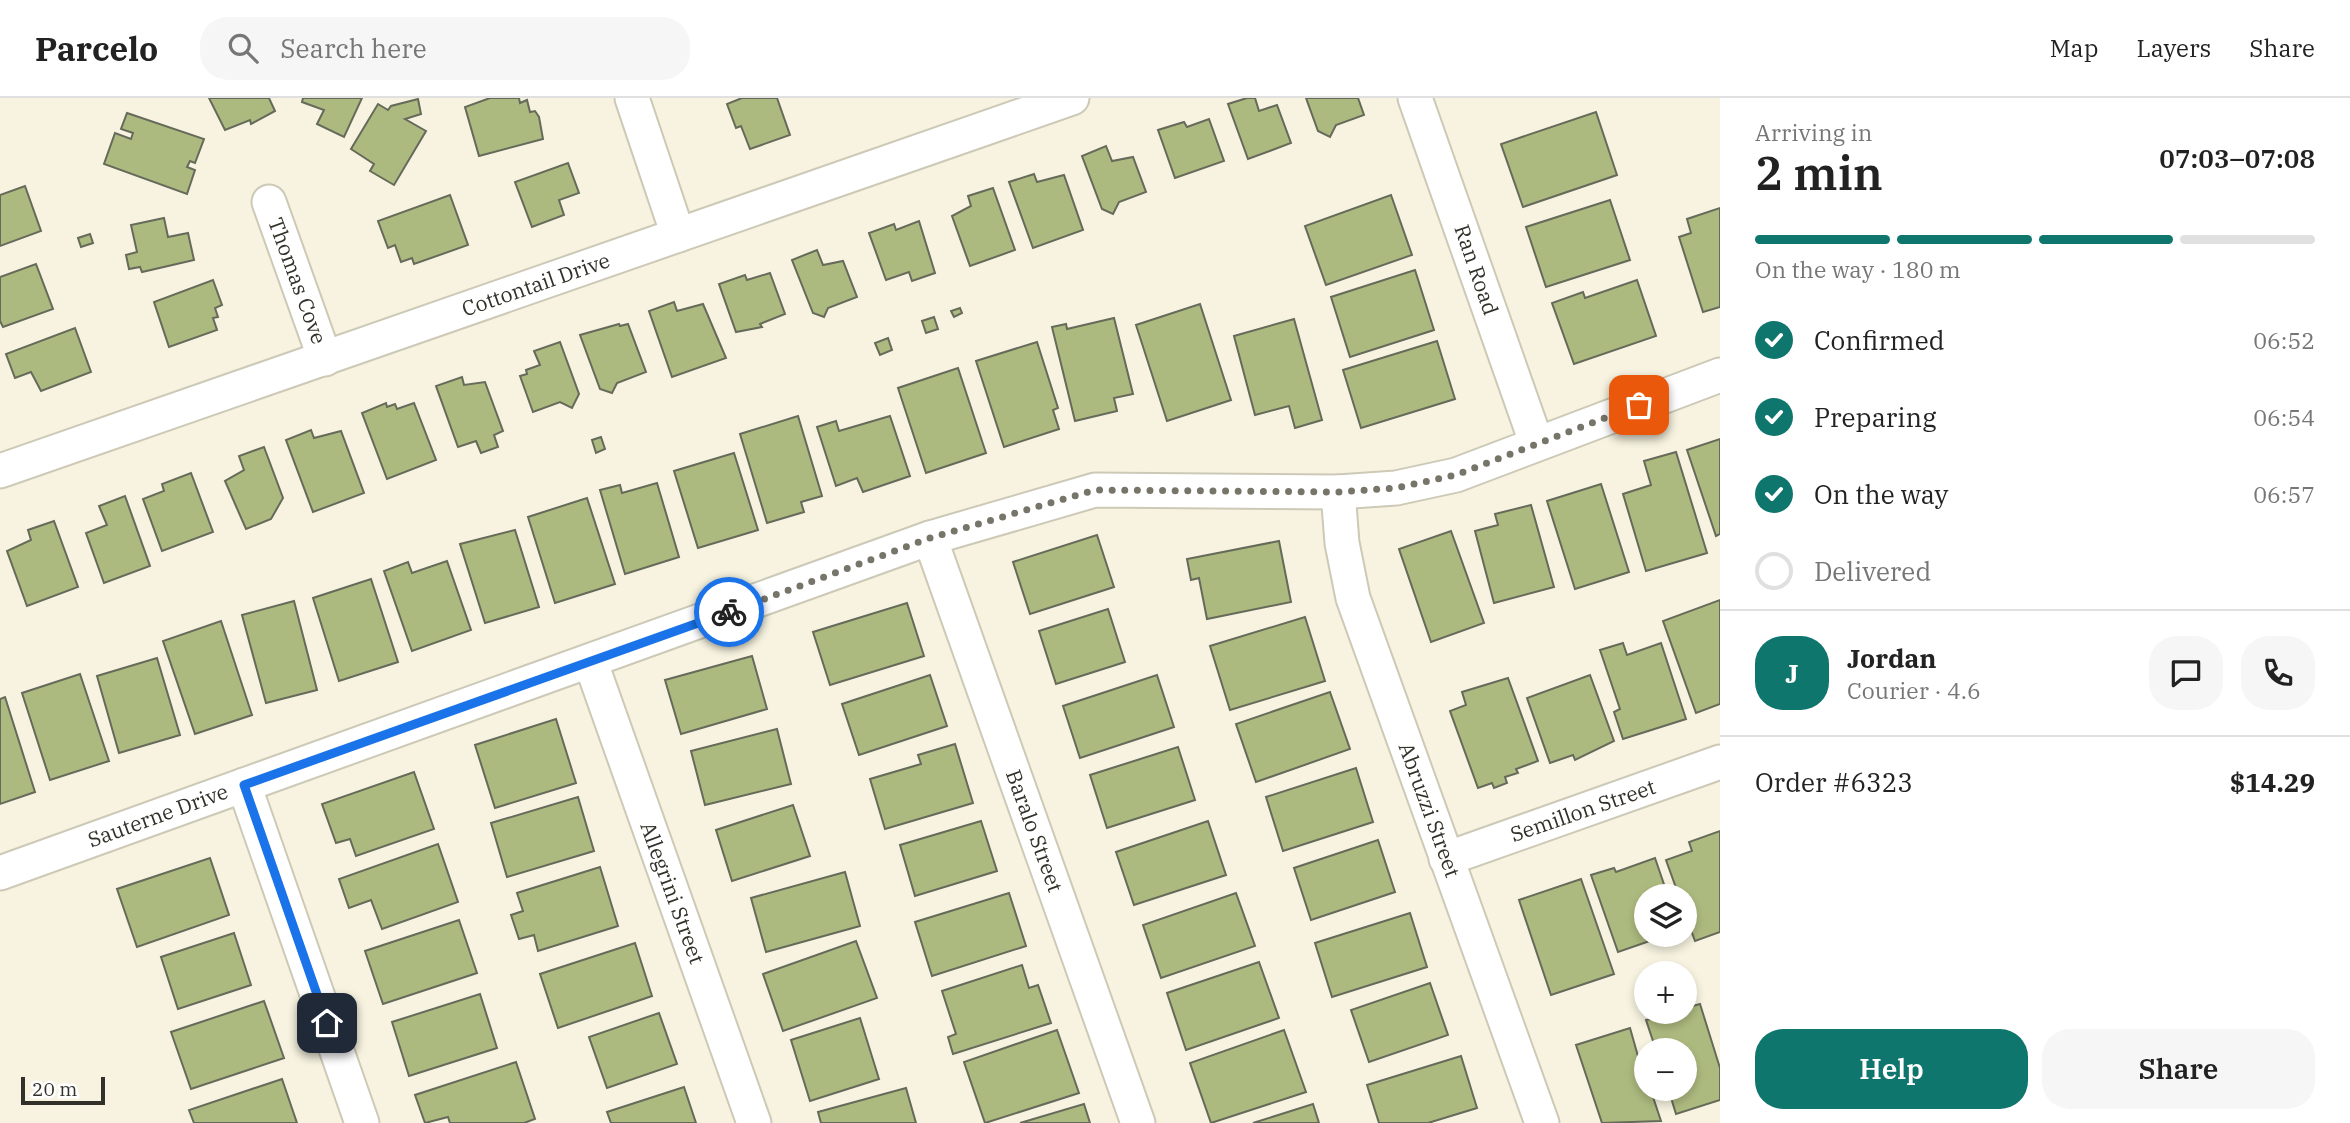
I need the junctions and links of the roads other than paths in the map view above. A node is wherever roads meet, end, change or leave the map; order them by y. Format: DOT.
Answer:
graph roads {
  1 [pos="632,98"];
  2 [pos="1072,98"];
  3 [pos="1415,98"];
  4 [pos="1030,105"];
  5 [pos="269,202"];
  6 [pos="678,235"];
  7 [pos="326,359"];
  8 [pos="1720,375"];
  9 [pos="1536,442"];
  10 [pos="0,471"];
  11 [pos="1338,492"];
  12 [pos="930,538"];
  13 [pos="591,663"];
  14 [pos="1720,762"];
  15 [pos="244,785"];
  16 [pos="1446,859"];
  17 [pos="0,873"];
  18 [pos="362,1123"];
  19 [pos="754,1123"];
  20 [pos="1139,1123"];
  21 [pos="1542,1123"];
  1 -- 6 [label="street"];
  2 -- 4 [label="street, Cottontail Drive"];
  3 -- 9 [label="street, Ran Road"];
  4 -- 6 [label="street, Cottontail Drive"];
  5 -- 7 [label="street, Thomas Cove"];
  6 -- 7 [label="street, Cottontail Drive"];
  7 -- 10 [label="street, Cottontail Drive"];
  8 -- 9 [label="street, Sauterne Drive"];
  9 -- 11 [label="street, Sauterne Drive"];
  11 -- 12 [label="street, Sauterne Drive"];
  11 -- 16 [label="street, Abruzzi Street"];
  12 -- 13 [label="street, Sauterne Drive"];
  12 -- 20 [label="street, Baralo Street"];
  13 -- 15 [label="street, Sauterne Drive"];
  13 -- 19 [label="street, Allegrini Street"];
  14 -- 16 [label="street, Semillon Street"];
  15 -- 17 [label="street, Sauterne Drive"];
  15 -- 18 [label="street"];
  16 -- 21 [label="street, Abruzzi Street"];
}
